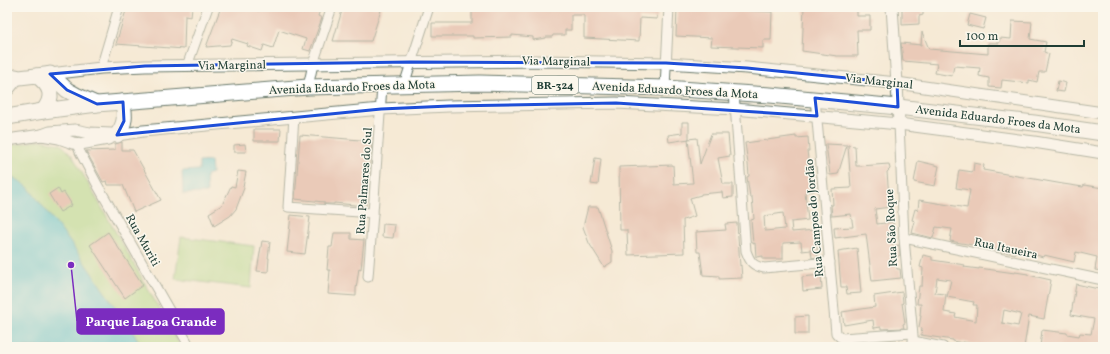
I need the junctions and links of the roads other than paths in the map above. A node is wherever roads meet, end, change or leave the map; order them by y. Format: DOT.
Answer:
graph roads {
  1 [pos="119,7"];
  2 [pos="208,7"];
  3 [pos="332,7"];
  4 [pos="429,7"];
  5 [pos="669,7"];
  6 [pos="892,7"];
  7 [pos="410,62"];
  8 [pos="666,63"];
  9 [pos="313,64"];
  10 [pos="187,66"];
  11 [pos="101,68"];
  12 [pos="43,75"];
  13 [pos="10,81"];
  14 [pos="897,82"];
  15 [pos="404,85"];
  16 [pos="382,86"];
  17 [pos="617,86"];
  18 [pos="308,87"];
  19 [pos="665,88"];
  20 [pos="734,92"];
  21 [pos="815,98"];
  22 [pos="123,102"];
  23 [pos="616,103"];
  24 [pos="97,104"];
  25 [pos="898,107"];
  26 [pos="381,109"];
  27 [pos="735,110"];
  28 [pos="43,111"];
  29 [pos="10,113"];
  30 [pos="1103,113"];
  31 [pos="816,116"];
  32 [pos="294,117"];
  33 [pos="899,124"];
  34 [pos="77,130"];
  35 [pos="1103,134"];
  36 [pos="42,135"];
  37 [pos="117,135"];
  38 [pos="7,140"];
  39 [pos="77,143"];
  40 [pos="1103,153"];
  41 [pos="374,213"];
  42 [pos="904,238"];
  43 [pos="830,262"];
  44 [pos="368,277"];
  45 [pos="1103,280"];
  46 [pos="913,340"];
  47 [pos="190,347"];
  48 [pos="943,347"];
  1 -- 11 [label="street"];
  2 -- 10 [label="street"];
  3 -- 9 [label="street"];
  4 -- 7 [label="street"];
  5 -- 8 [label="street"];
  6 -- 14 [label="street, Rua São Roque"];
  7 -- 8 [label="street, Via Marginal"];
  7 -- 9 [label="street, Via Marginal"];
  7 -- 15 [label="street"];
  8 -- 14 [label="street, Via Marginal"];
  8 -- 19 [label="street"];
  9 -- 10 [label="street, Via Marginal"];
  9 -- 18 [label="street"];
  10 -- 11 [label="street, Via Marginal"];
  11 -- 12 [label="street, Via Marginal"];
  12 -- 13 [label="main road, Via Marginal"];
  12 -- 24 [label="highway"];
  12 -- 28 [label="highway"];
  14 -- 25 [label="street, Rua São Roque"];
  14 -- 30 [label="street, Via Marginal"];
  15 -- 16 [label="highway, Avenida Eduardo Froes da Mota / BR-324"];
  15 -- 17 [label="highway, Avenida Eduardo Froes da Mota / BR-324"];
  16 -- 18 [label="highway, Avenida Eduardo Froes da Mota / BR-324"];
  16 -- 26 [label="street, Rua Palmares do Sul"];
  17 -- 19 [label="highway, Avenida Eduardo Froes da Mota / BR-324"];
  17 -- 23 [label="street"];
  18 -- 22 [label="highway, Avenida Eduardo Froes da Mota / BR-324"];
  19 -- 20 [label="highway, Avenida Eduardo Froes da Mota / BR-324"];
  20 -- 21 [label="highway, Avenida Eduardo Froes da Mota / BR-324"];
  20 -- 27 [label="street"];
  21 -- 25 [label="highway, Avenida Eduardo Froes da Mota / BR-324"];
  21 -- 31 [label="street, Rua Campos do Jordão"];
  22 -- 24 [label="highway, Avenida Eduardo Froes da Mota / BR-324"];
  22 -- 37 [label="highway"];
  23 -- 26 [label="street"];
  23 -- 27 [label="street"];
  24 -- 28 [label="highway, Avenida Eduardo Froes da Mota / BR-324"];
  25 -- 33 [label="street, Rua São Roque"];
  25 -- 35 [label="highway, Avenida Eduardo Froes da Mota / BR-324"];
  26 -- 32 [label="street"];
  26 -- 41 [label="street, Rua Palmares do Sul"];
  27 -- 31 [label="street"];
  27 -- 43 [label="street"];
  28 -- 29 [label="highway, Avenida Eduardo Froes da Mota / BR-324"];
  31 -- 33 [label="street"];
  31 -- 43 [label="street, Rua Campos do Jordão"];
  32 -- 37 [label="street"];
  32 -- 41 [label="street"];
  33 -- 40 [label="street"];
  33 -- 42 [label="street, Rua São Roque"];
  34 -- 36 [label="street"];
  34 -- 37 [label="street"];
  34 -- 39 [label="street"];
  34 -- 39 [label="street"];
  36 -- 38 [label="street"];
  36 -- 39 [label="street"];
  37 -- 39 [label="street"];
  39 -- 47 [label="street, Rua Muriti"];
  41 -- 44 [label="street, Rua Palmares do Sul"];
  42 -- 45 [label="street, Rua Itaueira"];
  42 -- 46 [label="street, Rua São Roque"];
  43 -- 46 [label="street, Rua Campos do Jordão"];
  46 -- 48 [label="street"];
}
